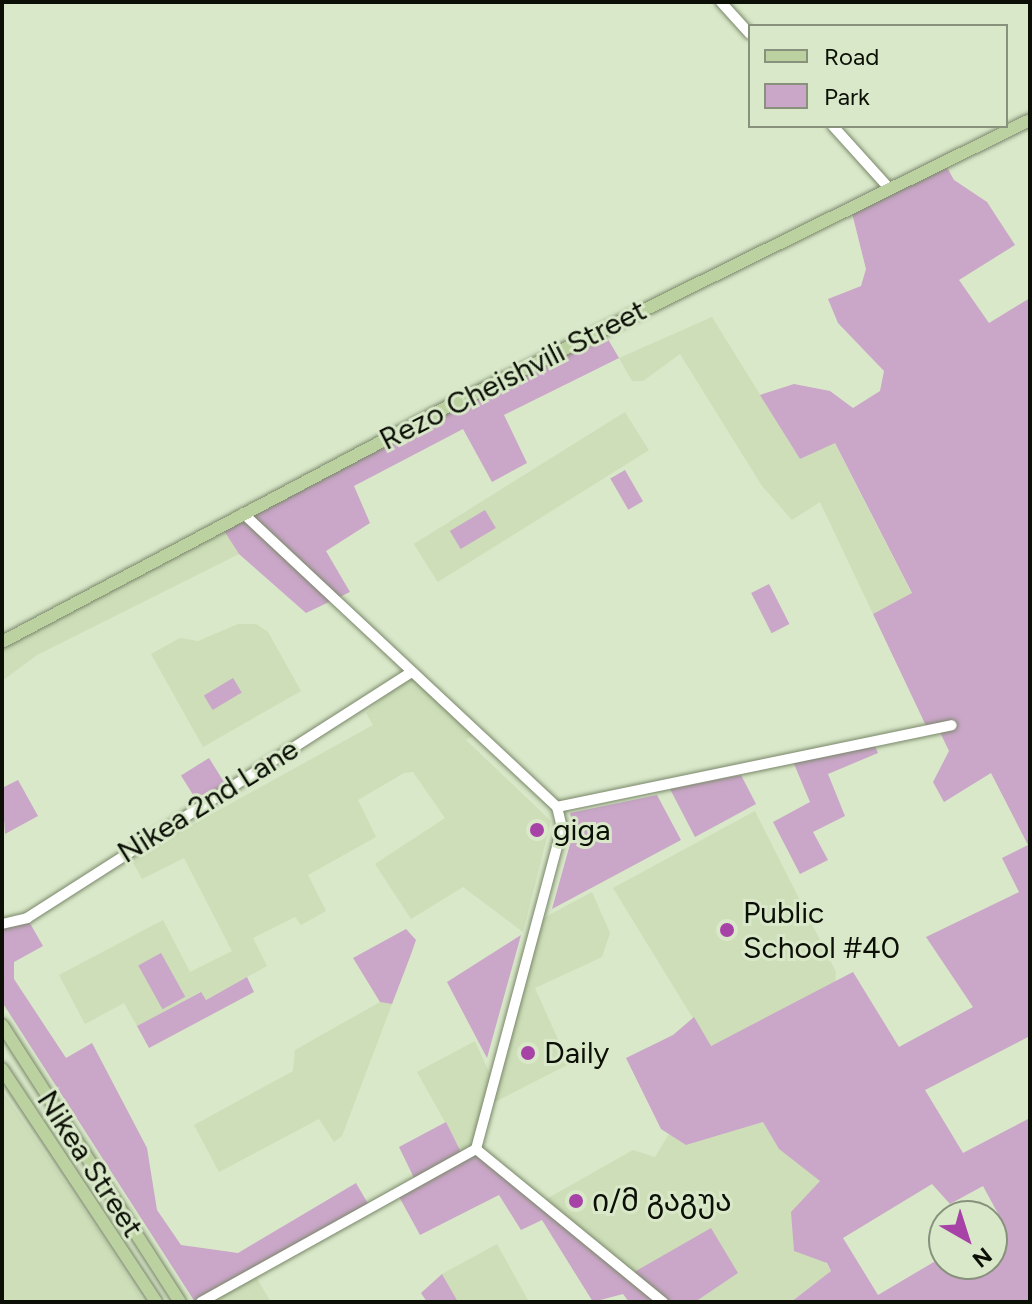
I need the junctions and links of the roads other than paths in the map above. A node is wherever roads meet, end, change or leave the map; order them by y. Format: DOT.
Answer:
graph roads {
  1 [pos="721,2"];
  2 [pos="748,32"];
  3 [pos="1030,120"];
  4 [pos="835,128"];
  5 [pos="890,189"];
  6 [pos="243,513"];
  7 [pos="2,642"];
  8 [pos="412,672"];
  9 [pos="952,725"];
  10 [pos="557,807"];
  11 [pos="2,924"];
  12 [pos="2,1025"];
  13 [pos="2,1069"];
  14 [pos="476,1149"];
  15 [pos="156,1302"];
  16 [pos="180,1302"];
  17 [pos="201,1302"];
  18 [pos="663,1302"];
  1 -- 2 [label="street"];
  3 -- 5 [label="main road, Rezo Cheishvili Street"];
  4 -- 5 [label="street"];
  5 -- 6 [label="main road, Rezo Cheishvili Street"];
  6 -- 7 [label="main road, Rezo Cheishvili Street"];
  6 -- 8 [label="street"];
  8 -- 10 [label="street"];
  8 -- 11 [label="street, Nikea 2nd Lane"];
  9 -- 10 [label="street"];
  10 -- 14 [label="street"];
  12 -- 16 [label="main road, Nikea Street"];
  13 -- 15 [label="main road, Nikea Street"];
  14 -- 17 [label="street"];
  14 -- 18 [label="street"];
}
